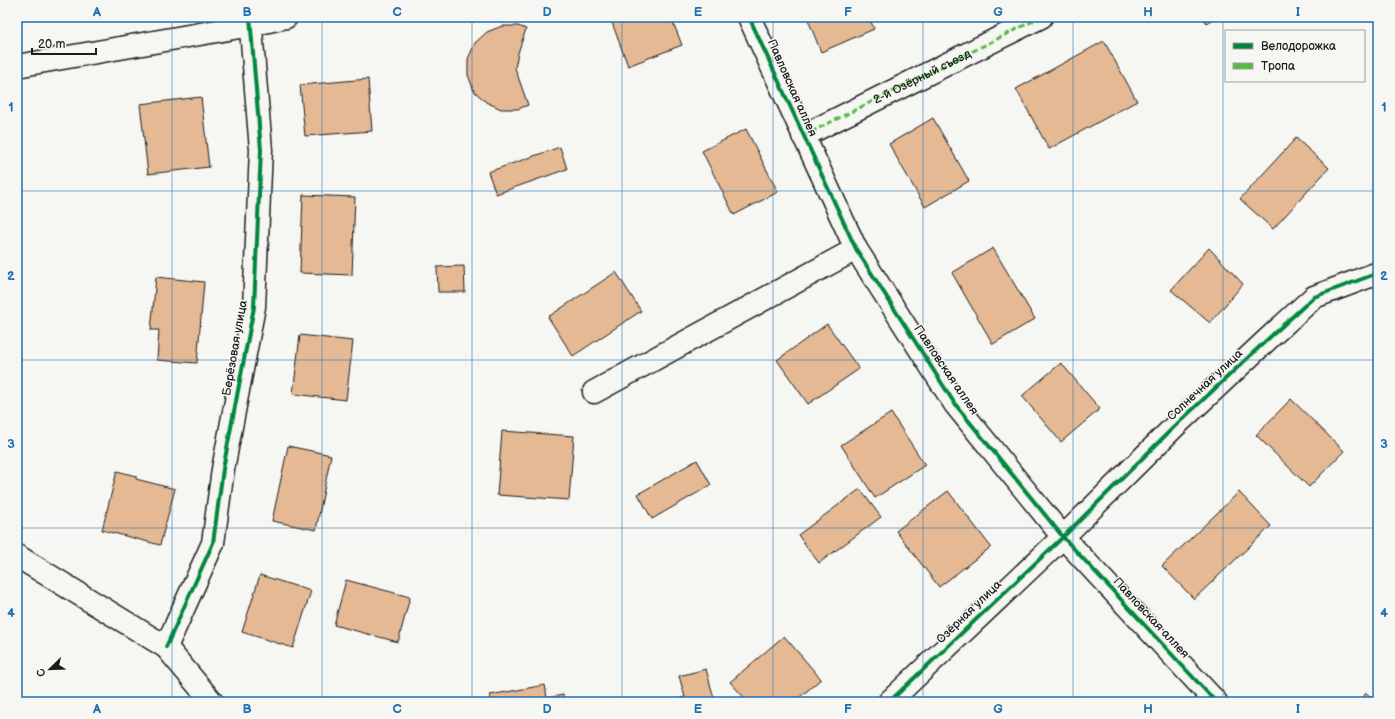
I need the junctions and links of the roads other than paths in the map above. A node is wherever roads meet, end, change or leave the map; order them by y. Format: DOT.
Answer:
graph roads {
  1 [pos="286,17"];
  2 [pos="749,17"];
  3 [pos="1041,17"];
  4 [pos="250,21"];
  5 [pos="17,66"];
  6 [pos="803,136"];
  7 [pos="856,249"];
  8 [pos="1378,273"];
  9 [pos="594,392"];
  10 [pos="1063,537"];
  11 [pos="17,556"];
  12 [pos="166,647"];
  13 [pos="212,702"];
  14 [pos="889,702"];
  15 [pos="1216,702"];
  1 -- 4 [label="street"];
  2 -- 6 [label="street, Павловская аллея"];
  3 -- 6 [label="street, 2-й Озёрный съезд"];
  4 -- 5 [label="street"];
  4 -- 12 [label="street, Берёзовая улица"];
  6 -- 7 [label="street, Павловская аллея"];
  7 -- 9 [label="street"];
  7 -- 10 [label="street, Павловская аллея"];
  8 -- 10 [label="street, Солнечная улица"];
  10 -- 14 [label="street, Озёрная улица"];
  10 -- 15 [label="street, Павловская аллея"];
  11 -- 12 [label="street"];
  12 -- 13 [label="street"];
}
